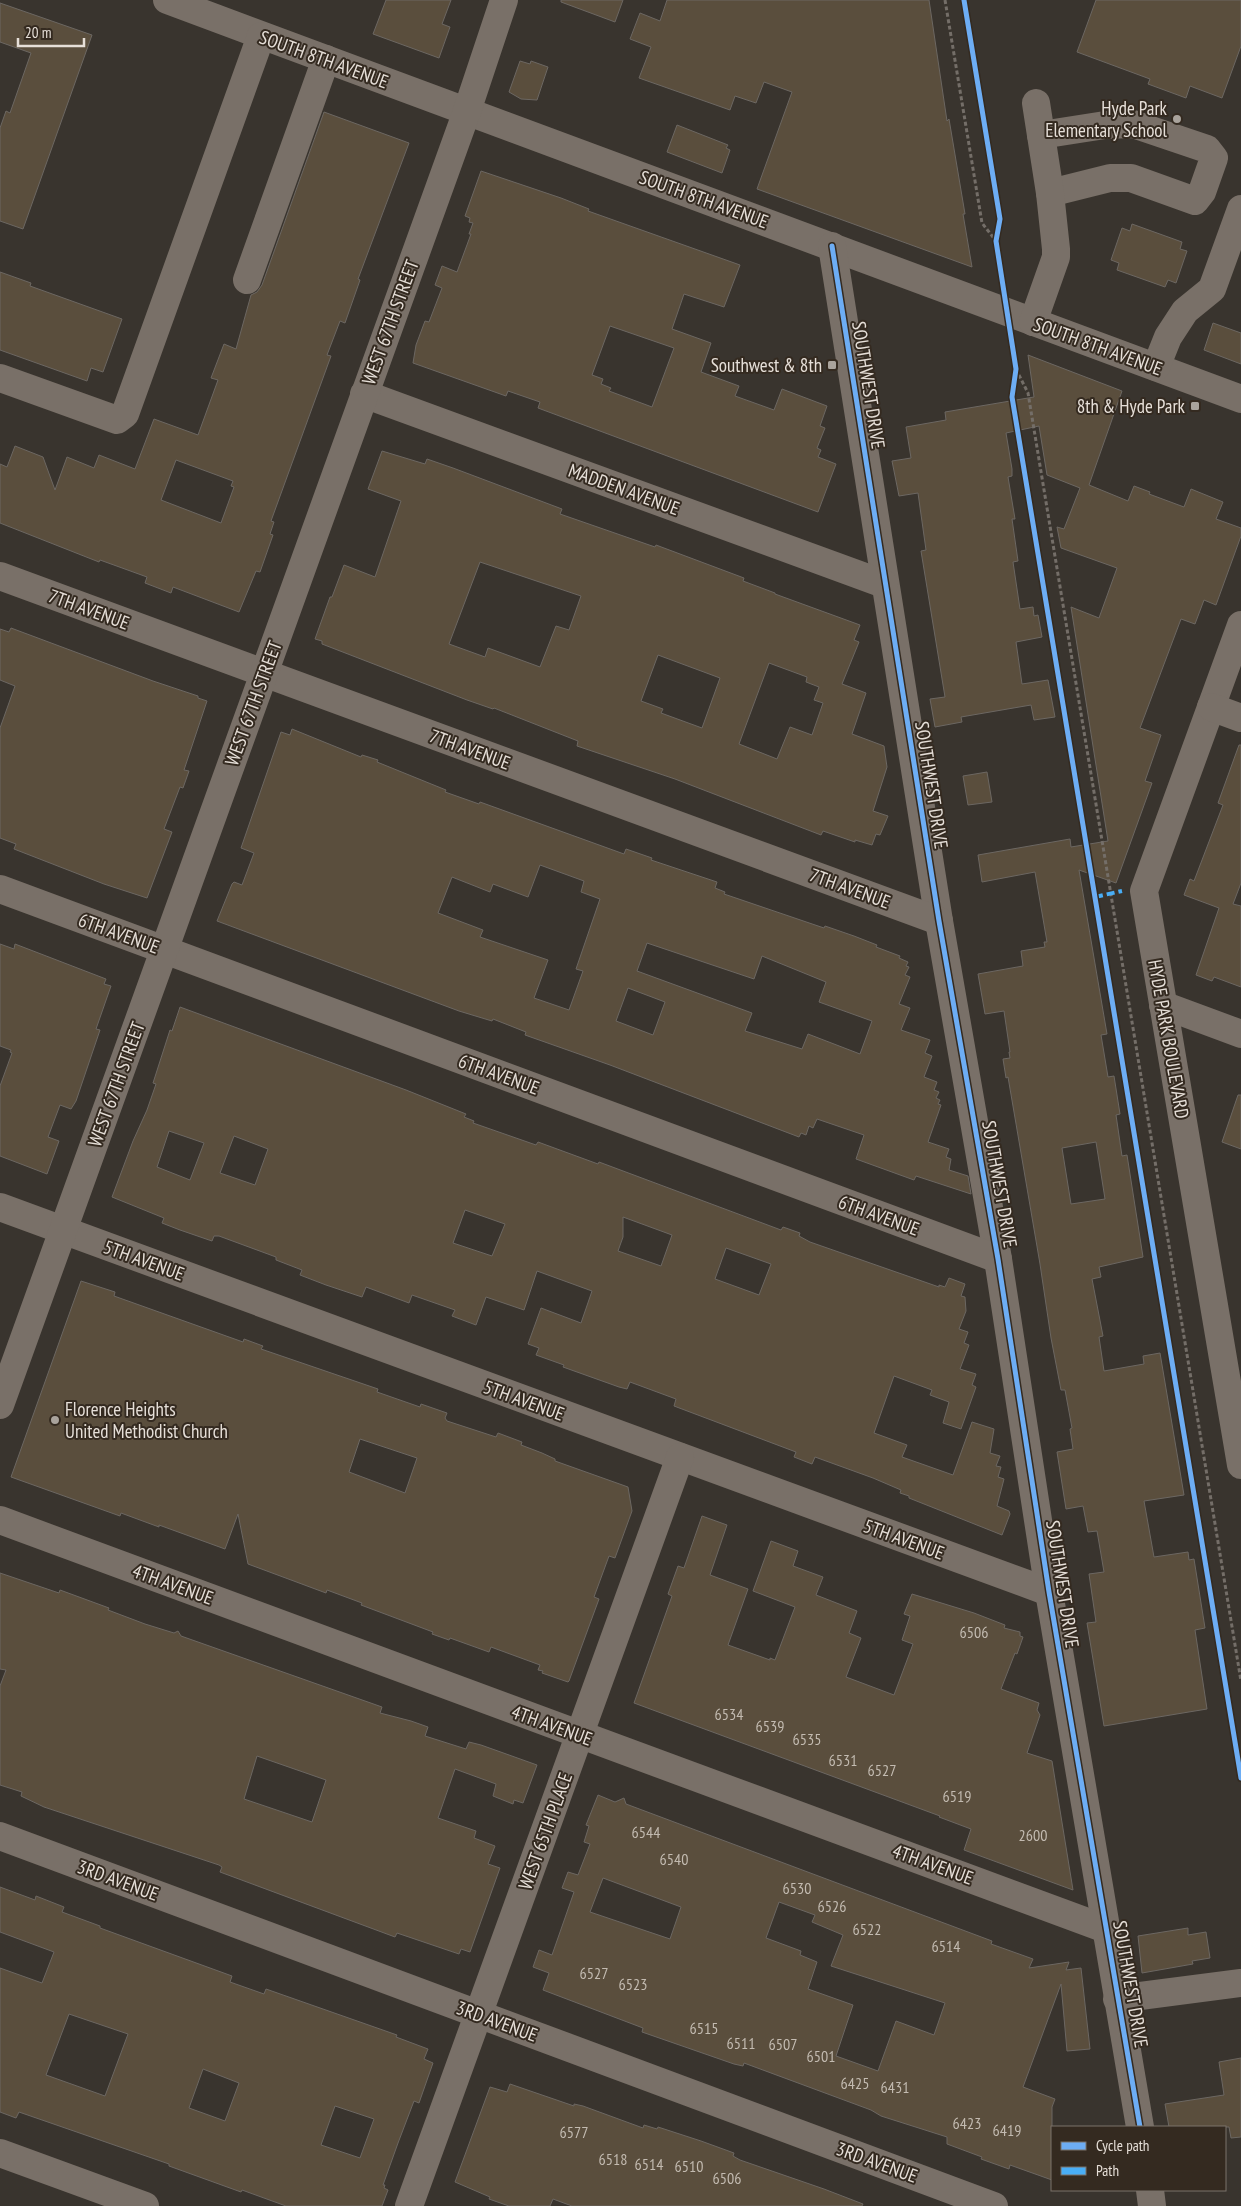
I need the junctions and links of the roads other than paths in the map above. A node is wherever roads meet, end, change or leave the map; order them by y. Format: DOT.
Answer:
graph roads {
  1 [pos="504,0"];
  2 [pos="180,2"];
  3 [pos="261,36"];
  4 [pos="326,59"];
  5 [pos="1036,103"];
  6 [pos="466,111"];
  7 [pos="1041,135"];
  8 [pos="1050,192"];
  9 [pos="1241,209"];
  10 [pos="832,246"];
  11 [pos="247,280"];
  12 [pos="1033,322"];
  13 [pos="1156,367"];
  14 [pos="0,378"];
  15 [pos="364,394"];
  16 [pos="1241,399"];
  17 [pos="0,576"];
  18 [pos="884,584"];
  19 [pos="1241,626"];
  20 [pos="263,673"];
  21 [pos="1211,707"];
  22 [pos="1241,718"];
  23 [pos="0,889"];
  24 [pos="939,921"];
  25 [pos="164,950"];
  26 [pos="1163,1005"];
  27 [pos="1241,1034"];
  28 [pos="0,1207"];
  29 [pos="63,1230"];
  30 [pos="998,1259"];
  31 [pos="1231,1350"];
  32 [pos="0,1405"];
  33 [pos="680,1457"];
  34 [pos="1241,1465"];
  35 [pos="0,1520"];
  36 [pos="1049,1592"];
  37 [pos="580,1736"];
  38 [pos="0,1836"];
  39 [pos="1106,1929"];
  40 [pos="1241,1983"];
  41 [pos="1117,1999"];
  42 [pos="478,2014"];
  43 [pos="1140,2126"];
  44 [pos="0,2153"];
  45 [pos="1150,2191"];
  46 [pos="145,2206"];
  47 [pos="409,2206"];
  48 [pos="994,2206"];
  49 [pos="1152,2206"];
  1 -- 6 [label="street, WEST 67TH STREET"];
  2 -- 3 [label="street, SOUTH 8TH AVENUE"];
  3 -- 4 [label="street, SOUTH 8TH AVENUE"];
  3 -- 14 [label="street"];
  4 -- 6 [label="street, SOUTH 8TH AVENUE"];
  4 -- 11 [label="street"];
  5 -- 7 [label="street"];
  6 -- 10 [label="street, SOUTH 8TH AVENUE"];
  6 -- 15 [label="street, WEST 67TH STREET"];
  7 -- 8 [label="street"];
  7 -- 8 [label="street"];
  8 -- 12 [label="street"];
  9 -- 13 [label="street"];
  10 -- 12 [label="street, SOUTH 8TH AVENUE"];
  10 -- 18 [label="street, SOUTHWEST DRIVE"];
  12 -- 13 [label="street, SOUTH 8TH AVENUE"];
  13 -- 16 [label="street, SOUTH 8TH AVENUE"];
  15 -- 18 [label="street, MADDEN AVENUE"];
  15 -- 20 [label="street, WEST 67TH STREET"];
  17 -- 20 [label="street, 7TH AVENUE"];
  18 -- 24 [label="street, SOUTHWEST DRIVE"];
  19 -- 21 [label="street, HYDE PARK BOULEVARD"];
  20 -- 24 [label="street, 7TH AVENUE"];
  20 -- 25 [label="street, WEST 67TH STREET"];
  21 -- 22 [label="street"];
  21 -- 26 [label="street, HYDE PARK BOULEVARD"];
  23 -- 25 [label="street, 6TH AVENUE"];
  24 -- 30 [label="street, SOUTHWEST DRIVE"];
  25 -- 29 [label="street, WEST 67TH STREET"];
  25 -- 30 [label="street, 6TH AVENUE"];
  26 -- 27 [label="street"];
  26 -- 31 [label="street, HYDE PARK BOULEVARD"];
  28 -- 29 [label="street, 5TH AVENUE"];
  29 -- 32 [label="street, WEST 67TH STREET"];
  29 -- 33 [label="street, 5TH AVENUE"];
  30 -- 36 [label="street, SOUTHWEST DRIVE"];
  31 -- 34 [label="street, HYDE PARK BOULEVARD"];
  33 -- 36 [label="street, 5TH AVENUE"];
  33 -- 37 [label="street, WEST 65TH PLACE"];
  35 -- 37 [label="street, 4TH AVENUE"];
  36 -- 39 [label="street, SOUTHWEST DRIVE"];
  37 -- 39 [label="street, 4TH AVENUE"];
  37 -- 42 [label="street, WEST 65TH PLACE"];
  38 -- 42 [label="street, 3RD AVENUE"];
  39 -- 41 [label="street, SOUTHWEST DRIVE"];
  40 -- 41 [label="street"];
  41 -- 43 [label="street, SOUTHWEST DRIVE"];
  42 -- 47 [label="street, WEST 65TH PLACE"];
  42 -- 48 [label="street, 3RD AVENUE"];
  44 -- 46 [label="street"];
  45 -- 49 [label="street"];
}
